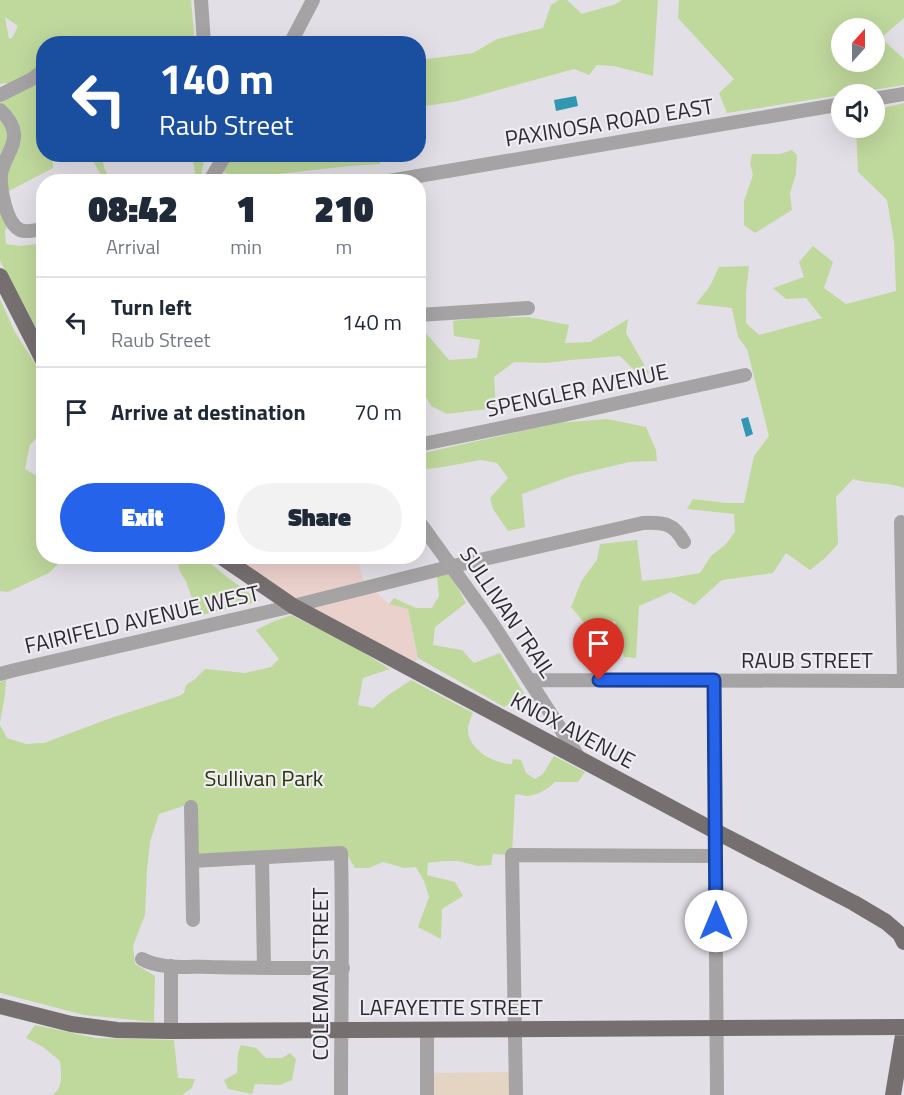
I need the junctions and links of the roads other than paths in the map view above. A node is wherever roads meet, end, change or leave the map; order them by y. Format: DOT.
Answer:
graph roads {
  1 [pos="201,0"];
  2 [pos="313,0"];
  3 [pos="203,36"];
  4 [pos="294,36"];
  5 [pos="36,76"];
  6 [pos="904,94"];
  7 [pos="0,95"];
  8 [pos="885,97"];
  9 [pos="831,106"];
  10 [pos="0,110"];
  11 [pos="426,175"];
  12 [pos="36,230"];
  13 [pos="0,276"];
  14 [pos="528,308"];
  15 [pos="426,314"];
  16 [pos="36,346"];
  17 [pos="745,375"];
  18 [pos="426,443"];
  19 [pos="901,522"];
  20 [pos="426,531"];
  21 [pos="684,542"];
  22 [pos="232,564"];
  23 [pos="453,567"];
  24 [pos="293,606"];
  25 [pos="0,674"];
  26 [pos="530,680"];
  27 [pos="714,680"];
  28 [pos="904,680"];
  29 [pos="580,759"];
  30 [pos="191,807"];
  31 [pos="715,831"];
  32 [pos="715,856"];
  33 [pos="262,857"];
  34 [pos="192,861"];
  35 [pos="194,920"];
  36 [pos="904,942"];
  37 [pos="142,959"];
  38 [pos="171,966"];
  39 [pos="264,968"];
  40 [pos="343,968"];
  41 [pos="0,1006"];
  42 [pos="716,1028"];
  43 [pos="904,1028"];
  44 [pos="516,1029"];
  45 [pos="341,1030"];
  46 [pos="427,1030"];
  47 [pos="171,1031"];
  48 [pos="341,1095"];
  49 [pos="427,1095"];
  50 [pos="516,1095"];
  51 [pos="717,1095"];
  52 [pos="893,1095"];
  1 -- 3 [label="street"];
  2 -- 4 [label="street"];
  5 -- 7 [label="street"];
  6 -- 8 [label="street"];
  9 -- 11 [label="street, PAXINOSA ROAD EAST"];
  10 -- 12 [label="street"];
  13 -- 16 [label="main road"];
  14 -- 15 [label="street"];
  17 -- 18 [label="street, SPENGLER AVENUE"];
  19 -- 28 [label="street"];
  20 -- 23 [label="street, SULLIVAN TRAIL"];
  21 -- 23 [label="street, FAIRIFELD AVENUE WEST"];
  22 -- 24 [label="main road, KNOX AVENUE"];
  23 -- 24 [label="street, FAIRIFELD AVENUE WEST"];
  23 -- 26 [label="street, SULLIVAN TRAIL"];
  24 -- 25 [label="street, FAIRIFELD AVENUE WEST"];
  24 -- 29 [label="main road, KNOX AVENUE"];
  26 -- 27 [label="street, RAUB STREET"];
  26 -- 29 [label="street, SULLIVAN TRAIL"];
  27 -- 28 [label="street, RAUB STREET"];
  27 -- 31 [label="street"];
  29 -- 31 [label="main road, KNOX AVENUE"];
  30 -- 34 [label="street"];
  31 -- 32 [label="street"];
  31 -- 36 [label="main road, KNOX AVENUE"];
  32 -- 42 [label="street"];
  32 -- 44 [label="street"];
  33 -- 34 [label="street"];
  33 -- 39 [label="street"];
  33 -- 40 [label="street, COLEMAN STREET"];
  34 -- 35 [label="street"];
  37 -- 38 [label="street"];
  38 -- 39 [label="street"];
  38 -- 47 [label="street"];
  39 -- 40 [label="street"];
  40 -- 45 [label="street, COLEMAN STREET"];
  41 -- 47 [label="main road, LAFAYETTE STREET"];
  42 -- 43 [label="main road, LAFAYETTE STREET"];
  42 -- 44 [label="main road, LAFAYETTE STREET"];
  42 -- 51 [label="street"];
  43 -- 52 [label="main road"];
  44 -- 46 [label="main road, LAFAYETTE STREET"];
  44 -- 50 [label="street"];
  45 -- 46 [label="main road, LAFAYETTE STREET"];
  45 -- 47 [label="main road, LAFAYETTE STREET"];
  45 -- 48 [label="street, COLEMAN STREET"];
  46 -- 49 [label="street"];
}
